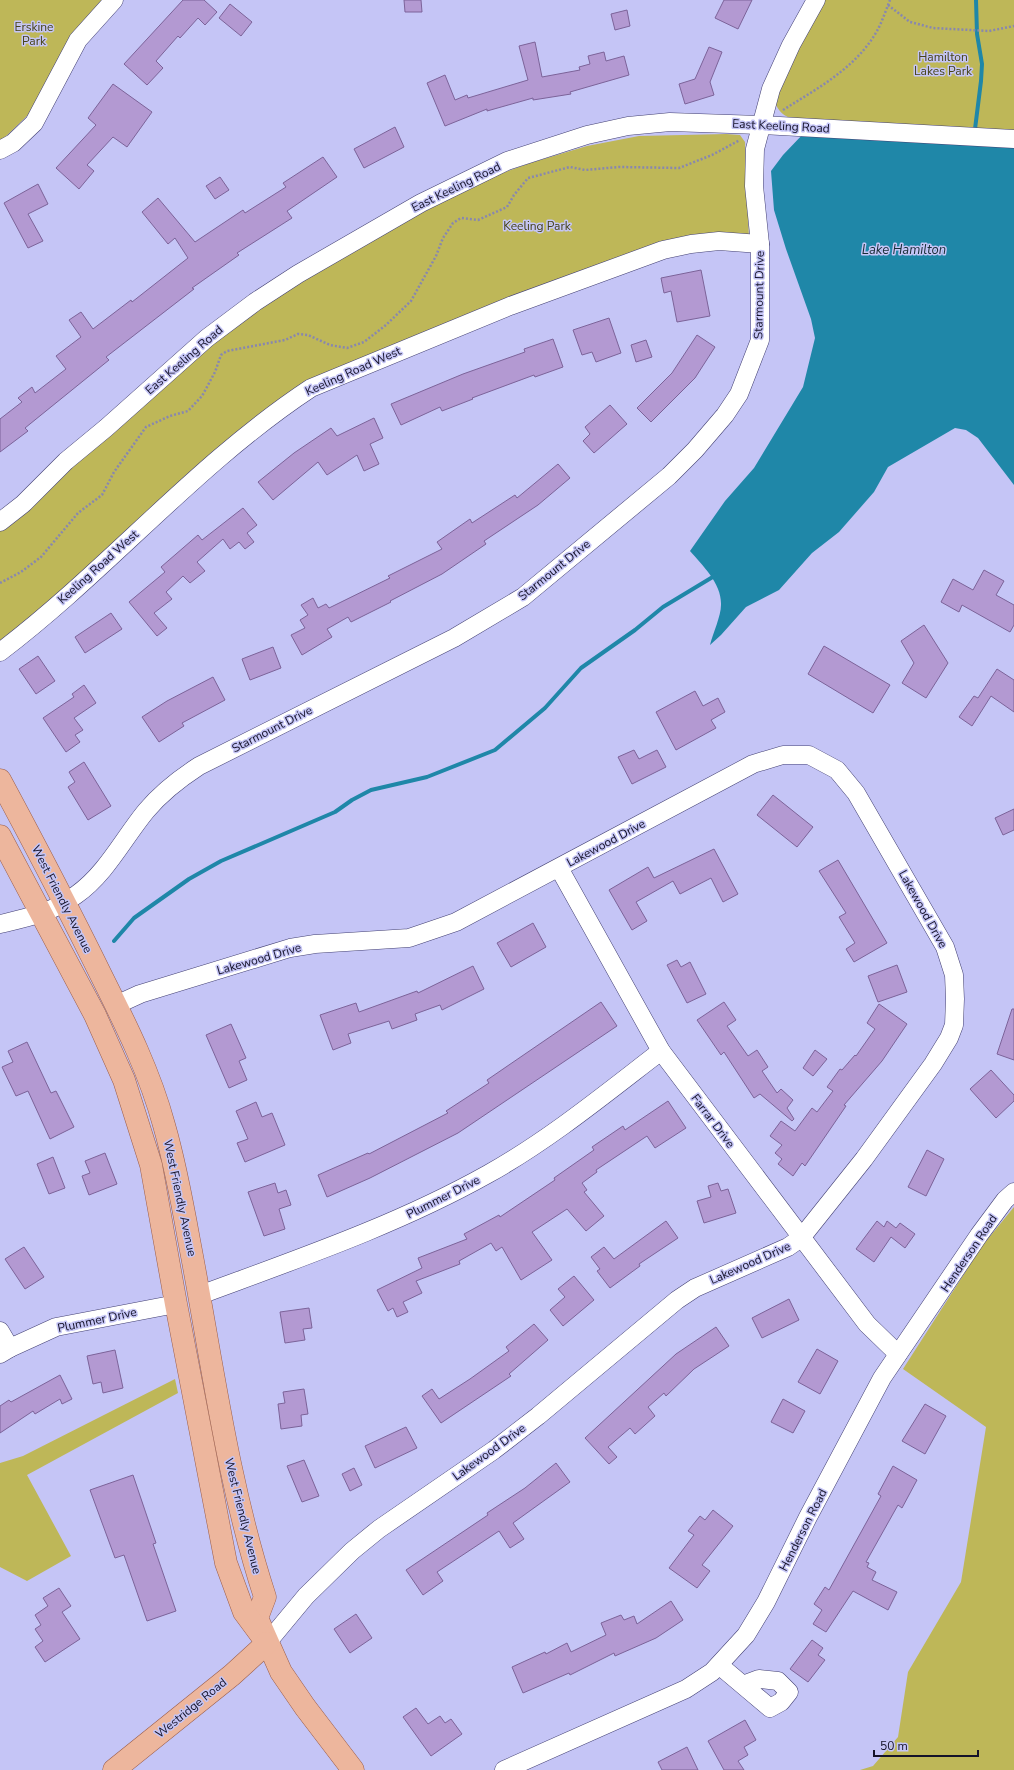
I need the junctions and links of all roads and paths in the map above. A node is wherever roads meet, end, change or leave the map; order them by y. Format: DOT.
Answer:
graph roads {
  1 [pos="114,0"];
  2 [pos="816,0"];
  3 [pos="890,0"];
  4 [pos="888,5"];
  5 [pos="1014,26"];
  6 [pos="760,125"];
  7 [pos="1014,139"];
  8 [pos="0,150"];
  9 [pos="760,244"];
  10 [pos="0,522"];
  11 [pos="0,583"];
  12 [pos="0,652"];
  13 [pos="0,780"];
  14 [pos="0,836"];
  15 [pos="559,868"];
  16 [pos="65,903"];
  17 [pos="42,914"];
  18 [pos="0,924"];
  19 [pos="116,1005"];
  20 [pos="661,1051"];
  21 [pos="1014,1192"];
  22 [pos="802,1238"];
  23 [pos="200,1295"];
  24 [pos="176,1304"];
  25 [pos="0,1331"];
  26 [pos="5,1351"];
  27 [pos="898,1354"];
  28 [pos="267,1643"];
  29 [pos="719,1665"];
  30 [pos="743,1685"];
  31 [pos="114,1770"];
  32 [pos="353,1770"];
  33 [pos="504,1770"];
  1 -- 8 [label="street"];
  2 -- 6 [label="street, Starmount Drive"];
  3 -- 4 [label="path"];
  4 -- 5 [label="path"];
  4 -- 6 [label="path"];
  6 -- 7 [label="street, East Keeling Road"];
  6 -- 9 [label="street, Starmount Drive"];
  6 -- 10 [label="street, East Keeling Road"];
  6 -- 11 [label="path"];
  9 -- 12 [label="street, Keeling Road West"];
  9 -- 16 [label="street, Starmount Drive"];
  13 -- 16 [label="main road, West Friendly Avenue"];
  14 -- 17 [label="main road, West Friendly Avenue"];
  15 -- 19 [label="street, Lakewood Drive"];
  15 -- 20 [label="street, Farrar Drive"];
  15 -- 22 [label="street, Lakewood Drive"];
  16 -- 17 [label="street, Starmount Drive"];
  16 -- 19 [label="main road, West Friendly Avenue"];
  17 -- 18 [label="street, Starmount Drive"];
  17 -- 24 [label="main road, West Friendly Avenue"];
  19 -- 23 [label="main road, West Friendly Avenue"];
  20 -- 22 [label="street, Farrar Drive"];
  20 -- 23 [label="street, Plummer Drive"];
  21 -- 27 [label="street, Henderson Road"];
  22 -- 27 [label="street, Farrar Drive"];
  22 -- 28 [label="street, Lakewood Drive"];
  23 -- 28 [label="main road, West Friendly Avenue"];
  24 -- 26 [label="street, Plummer Drive"];
  24 -- 28 [label="main road, West Friendly Avenue"];
  25 -- 26 [label="street"];
  27 -- 29 [label="street, Henderson Road"];
  28 -- 31 [label="main road, Westridge Road"];
  28 -- 32 [label="main road, West Friendly Avenue"];
  29 -- 30 [label="street"];
  29 -- 33 [label="street, Henderson Road"];
}
